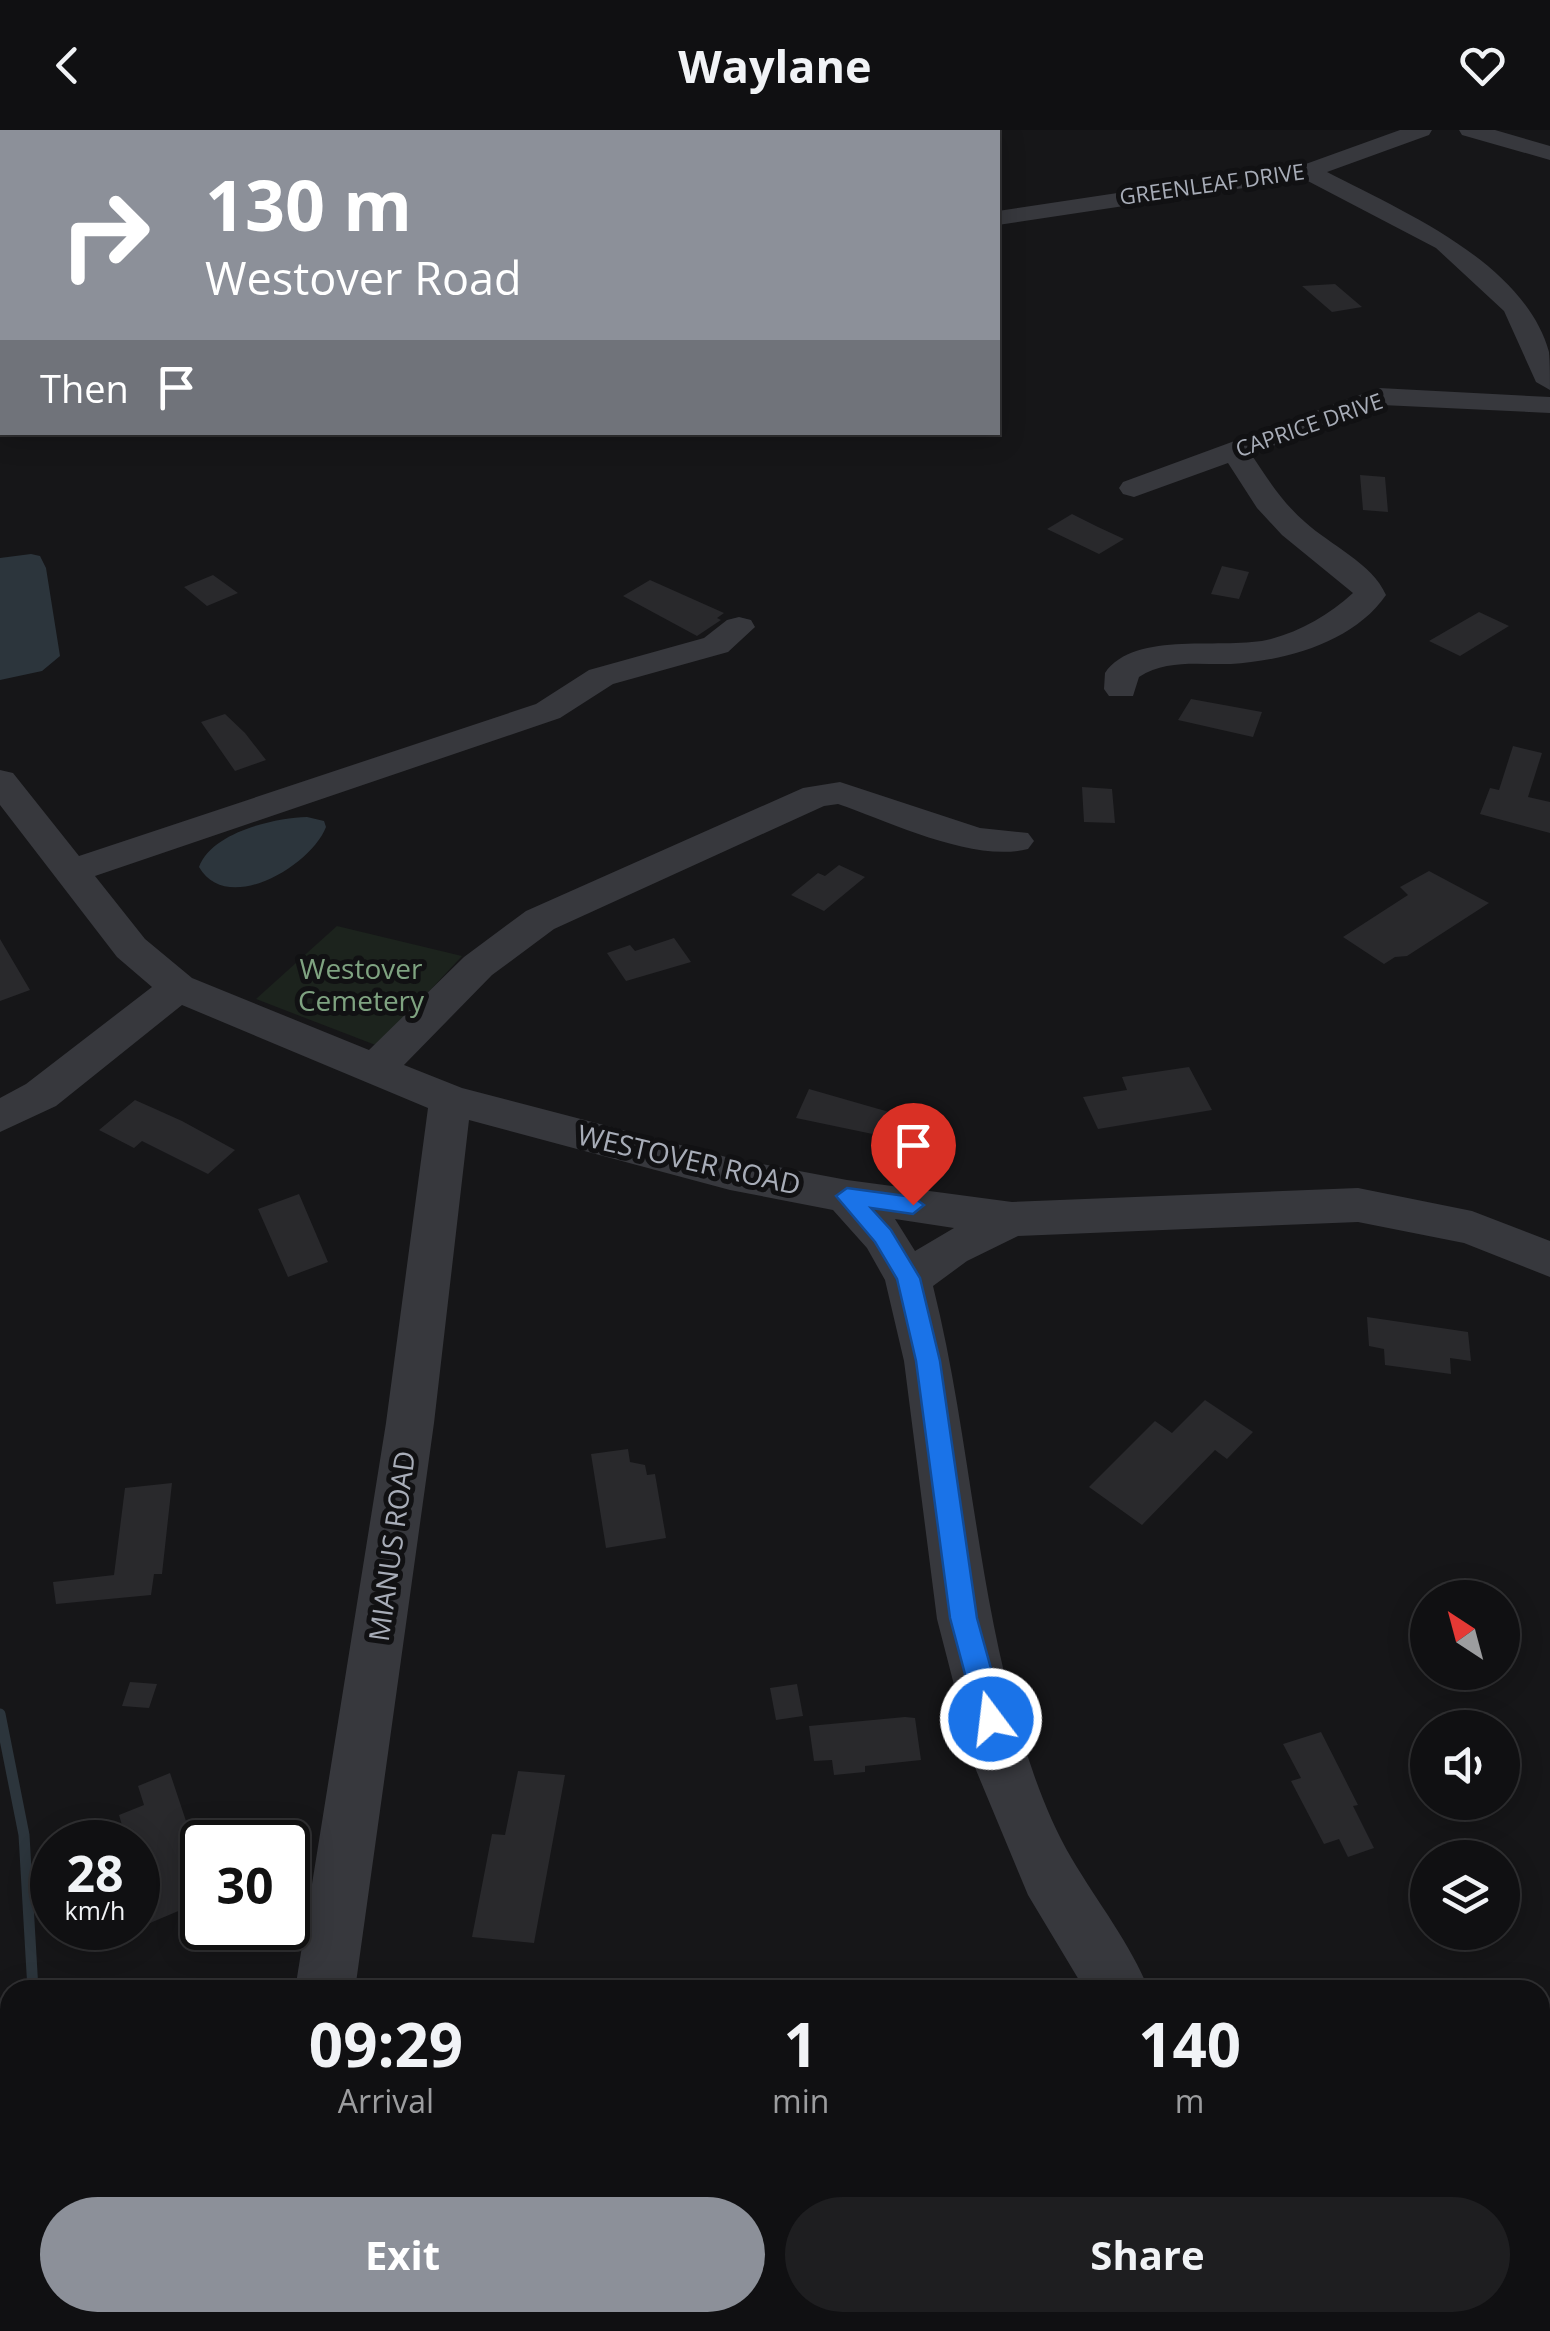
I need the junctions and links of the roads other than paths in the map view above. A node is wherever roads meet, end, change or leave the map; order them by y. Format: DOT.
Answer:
graph roads {
  1 [pos="1421,130"];
  2 [pos="1470,130"];
  3 [pos="1550,153"];
  4 [pos="1307,172"];
  5 [pos="1000,218"];
  6 [pos="1550,382"];
  7 [pos="1550,405"];
  8 [pos="1234,450"];
  9 [pos="1134,488"];
  10 [pos="740,627"];
  11 [pos="1121,689"];
  12 [pos="0,780"];
  13 [pos="1015,842"];
  14 [pos="73,871"];
  15 [pos="178,988"];
  16 [pos="374,1070"];
  17 [pos="450,1100"];
  18 [pos="0,1117"];
  19 [pos="847,1196"];
  20 [pos="1012,1219"];
  21 [pos="1550,1260"];
  22 [pos="908,1278"];
  23 [pos="326,1980"];
  24 [pos="1113,1980"];
  1 -- 4 [label="street, GREENLEAF DRIVE"];
  2 -- 3 [label="street"];
  4 -- 5 [label="street, GREENLEAF DRIVE"];
  4 -- 6 [label="street"];
  7 -- 8 [label="street, CAPRICE DRIVE"];
  8 -- 9 [label="street, CAPRICE DRIVE"];
  8 -- 11 [label="street"];
  10 -- 14 [label="street"];
  12 -- 14 [label="street, WESTOVER ROAD"];
  13 -- 16 [label="street"];
  14 -- 15 [label="street, WESTOVER ROAD"];
  15 -- 16 [label="street, WESTOVER ROAD"];
  15 -- 18 [label="street"];
  16 -- 17 [label="street, WESTOVER ROAD"];
  17 -- 19 [label="street, WESTOVER ROAD"];
  17 -- 23 [label="street, MIANUS ROAD"];
  19 -- 20 [label="street, WESTOVER ROAD"];
  19 -- 22 [label="street"];
  20 -- 21 [label="street, WESTOVER ROAD"];
  20 -- 22 [label="street"];
  22 -- 24 [label="street"];
}
